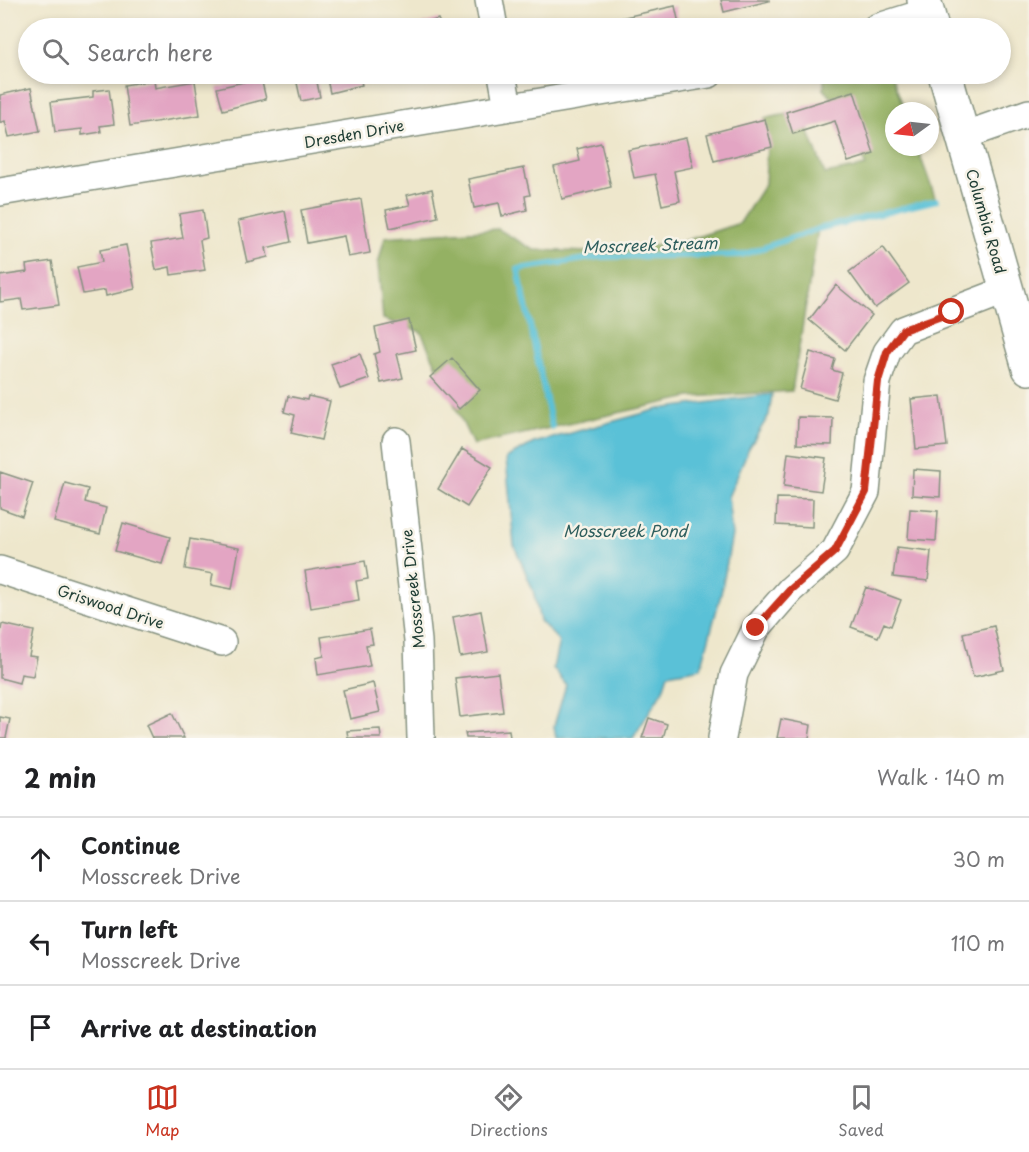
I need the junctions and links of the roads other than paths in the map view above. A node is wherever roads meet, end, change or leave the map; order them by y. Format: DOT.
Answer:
graph roads {
  1 [pos="489,0"];
  2 [pos="928,14"];
  3 [pos="492,18"];
  4 [pos="913,18"];
  5 [pos="504,84"];
  6 [pos="648,84"];
  7 [pos="948,84"];
  8 [pos="508,107"];
  9 [pos="1029,113"];
  10 [pos="963,136"];
  11 [pos="0,192"];
  12 [pos="1007,290"];
  13 [pos="1029,368"];
  14 [pos="396,441"];
  15 [pos="0,570"];
  16 [pos="222,642"];
  17 [pos="421,738"];
  18 [pos="722,738"];
  1 -- 3 [label="street"];
  2 -- 4 [label="street"];
  5 -- 8 [label="street"];
  6 -- 8 [label="street, Dresden Drive"];
  7 -- 10 [label="main road, Columbia Road"];
  8 -- 11 [label="street, Dresden Drive"];
  9 -- 10 [label="street"];
  10 -- 12 [label="main road, Columbia Road"];
  12 -- 13 [label="main road, Columbia Road"];
  12 -- 18 [label="street"];
  14 -- 17 [label="street, Mosscreek Drive"];
  15 -- 16 [label="street, Griswood Drive"];
}
